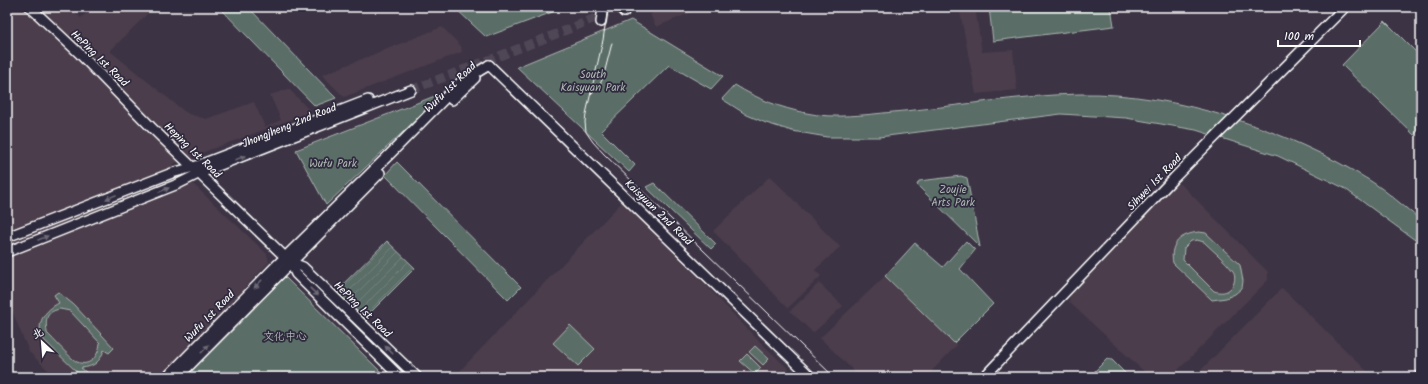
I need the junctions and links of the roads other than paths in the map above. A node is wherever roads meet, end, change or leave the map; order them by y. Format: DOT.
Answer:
graph roads {
  1 [pos="30,7"];
  2 [pos="602,7"];
  3 [pos="1345,7"];
  4 [pos="601,22"];
  5 [pos="489,65"];
  6 [pos="410,88"];
  7 [pos="196,170"];
  8 [pos="7,237"];
  9 [pos="7,252"];
  10 [pos="288,260"];
  11 [pos="1421,375"];
  12 [pos="167,377"];
  13 [pos="178,377"];
  14 [pos="400,377"];
  15 [pos="417,377"];
  16 [pos="811,377"];
  17 [pos="984,377"];
  18 [pos="1419,377"];
  1 -- 7 [label="street, HePing 1st Road"];
  2 -- 4 [label="street"];
  3 -- 17 [label="street, Sihwei 1st Road"];
  5 -- 10 [label="street, Wufu 1st Road"];
  5 -- 16 [label="street, Kaisyuan 2nd Road"];
  6 -- 7 [label="street, Jhongjheng 2nd Road"];
  7 -- 8 [label="street, Jhongjheng 2nd Road, one-way"];
  9 -- 7 [label="street, Jhongjheng 2nd Road, one-way"];
  7 -- 10 [label="street, HePing 1st Road"];
  10 -- 12 [label="street, Wufu 1st Road, one-way"];
  13 -- 10 [label="street, Wufu 1st Road, one-way"];
  10 -- 14 [label="street, HePing 1st Road, one-way"];
  15 -- 10 [label="street, HePing 1st Road, one-way"];
  11 -- 18 [label="street"];
}
